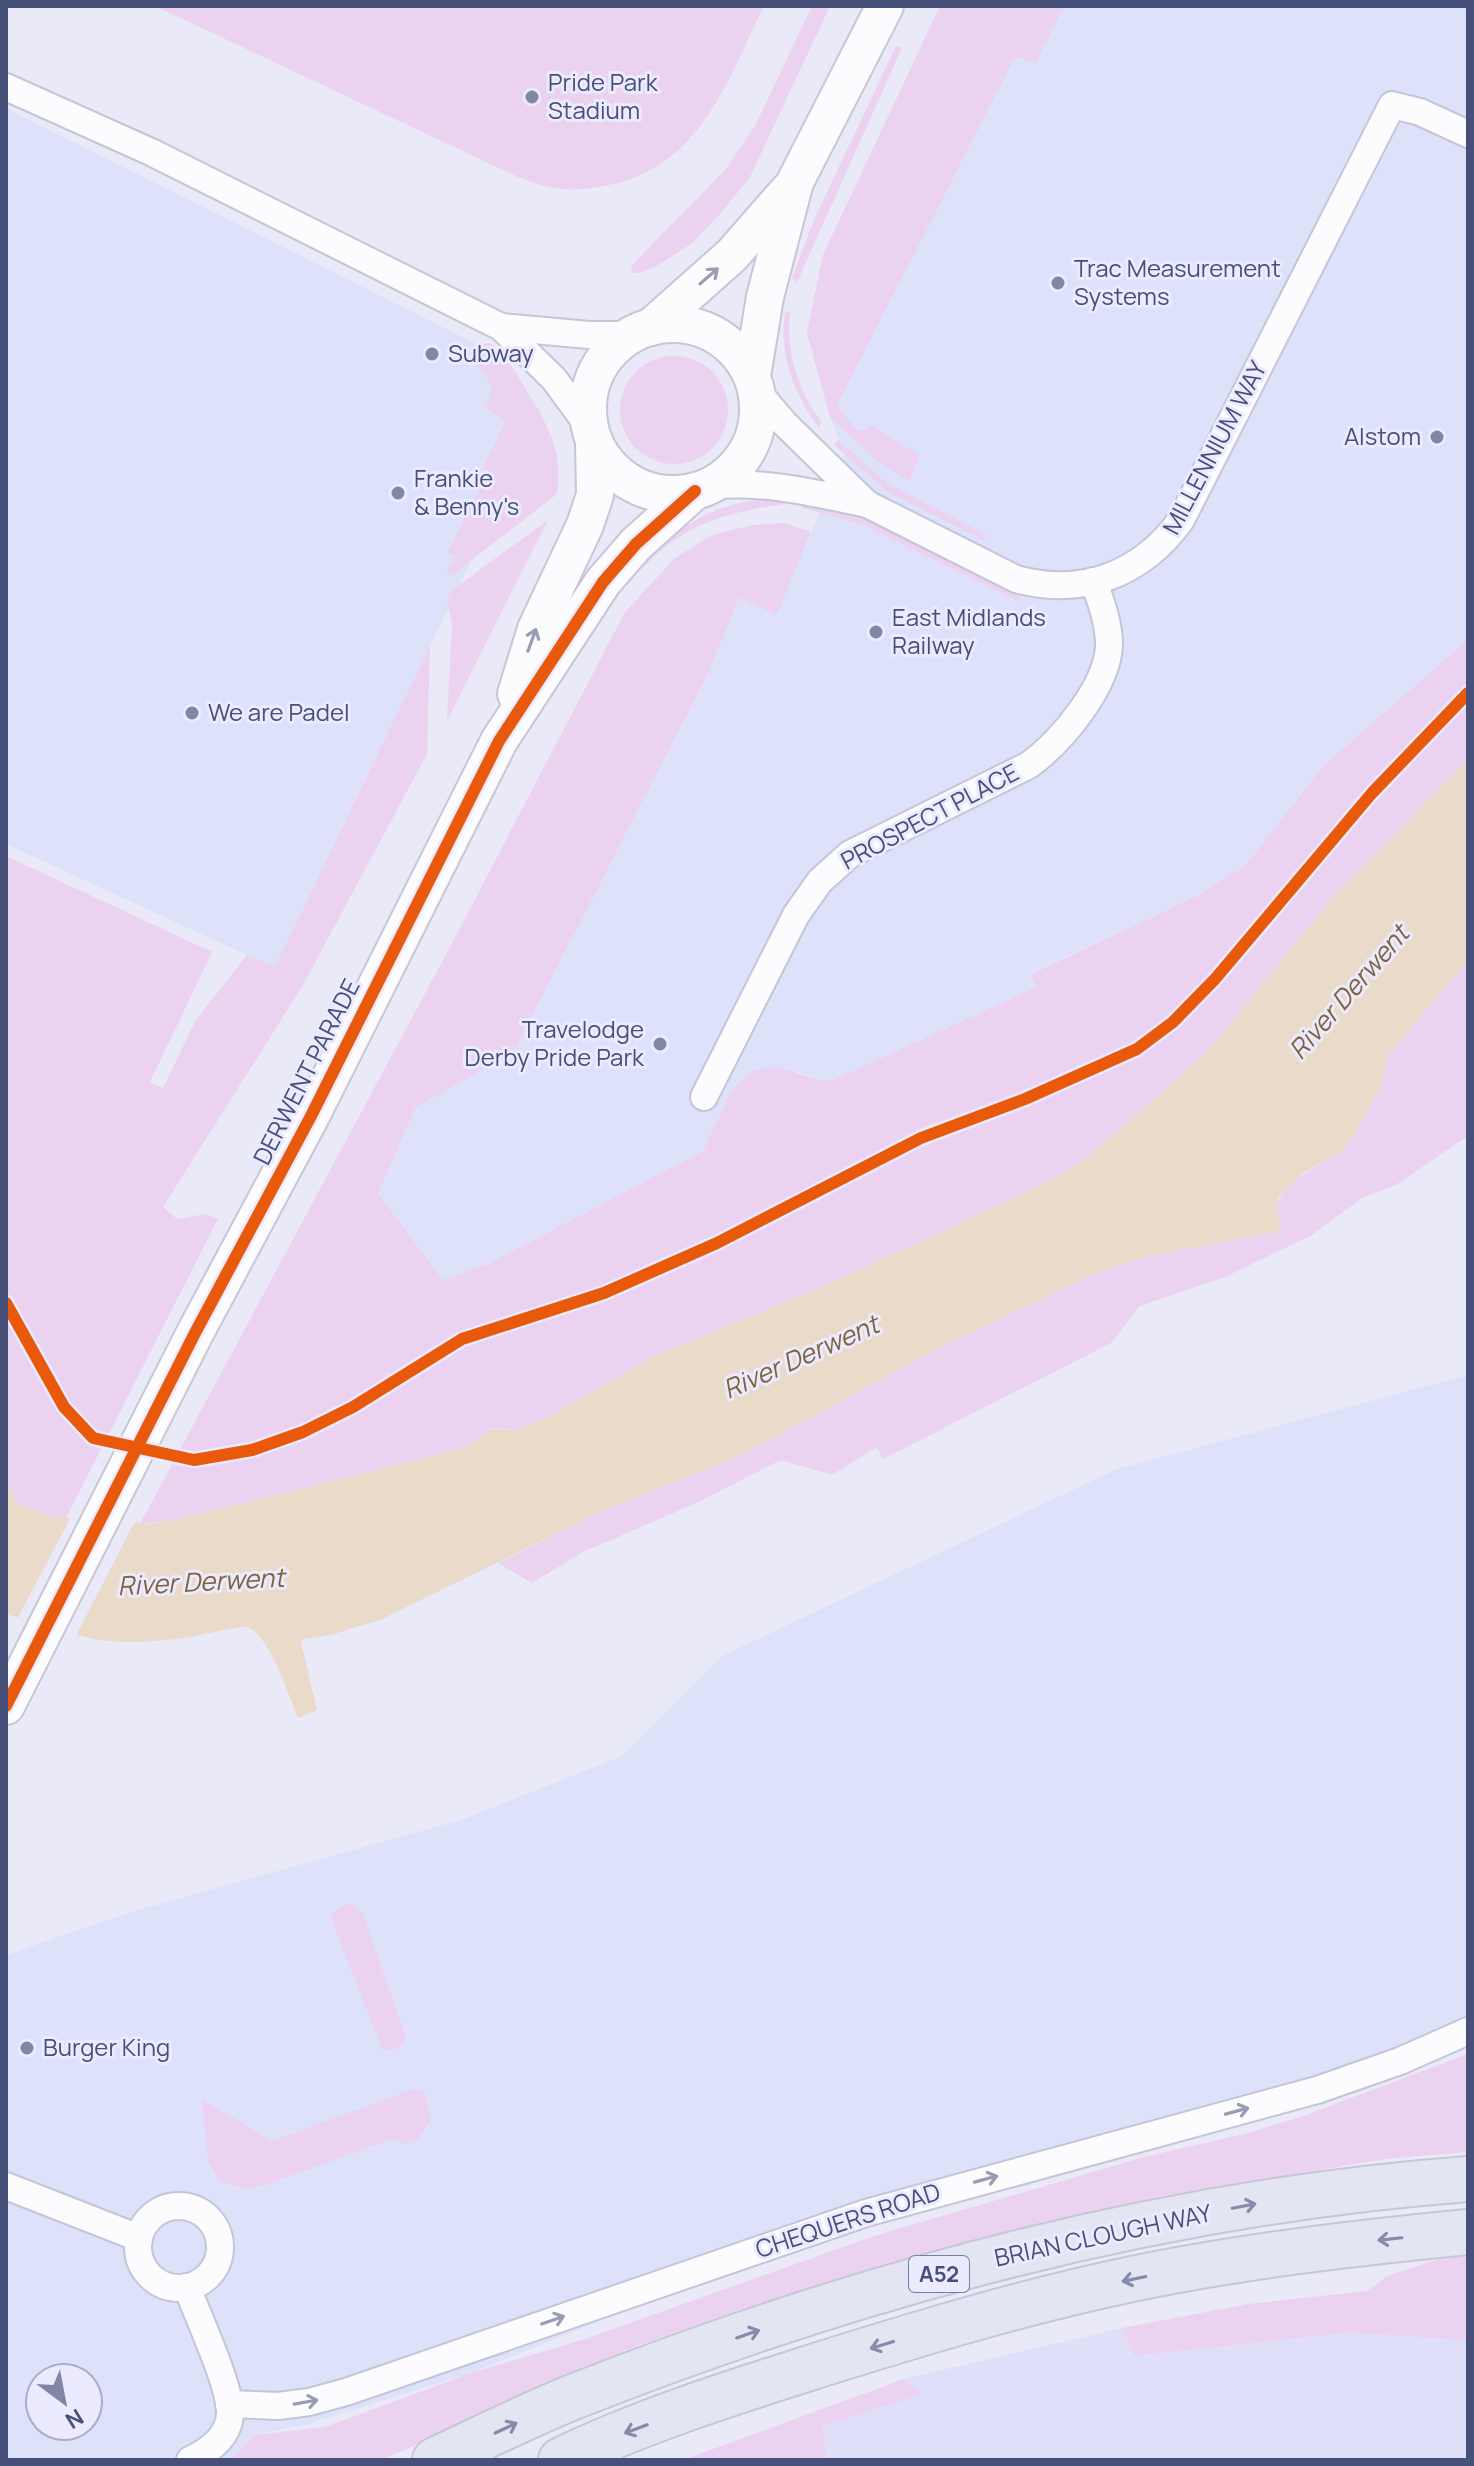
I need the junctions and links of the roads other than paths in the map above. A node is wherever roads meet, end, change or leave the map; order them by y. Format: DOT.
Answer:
graph roads {
  1 [pos="885,6"];
  2 [pos="6,87"];
  3 [pos="1468,134"];
  4 [pos="795,182"];
  5 [pos="501,327"];
  6 [pos="641,331"];
  7 [pos="754,383"];
  8 [pos="592,434"];
  9 [pos="702,489"];
  10 [pos="867,504"];
  11 [pos="1093,581"];
  12 [pos="499,741"];
  13 [pos="704,1097"];
  14 [pos="6,1706"];
  15 [pos="1468,2031"];
  16 [pos="1468,2179"];
  17 [pos="6,2186"];
  18 [pos="1468,2232"];
  19 [pos="139,2238"];
  20 [pos="187,2287"];
  21 [pos="229,2404"];
  22 [pos="190,2460"];
  23 [pos="435,2460"];
  24 [pos="561,2460"];
  1 -- 4 [label="street"];
  2 -- 5 [label="street"];
  3 -- 11 [label="street, MILLENNIUM WAY"];
  6 -- 4 [label="street, one-way"];
  4 -- 7 [label="street"];
  5 -- 6 [label="street"];
  5 -- 8 [label="street"];
  6 -- 7 [label="street"];
  6 -- 8 [label="street"];
  7 -- 9 [label="street"];
  7 -- 10 [label="street, MILLENNIUM WAY"];
  8 -- 9 [label="street"];
  12 -- 8 [label="street, DERWENT PARADE, one-way"];
  9 -- 10 [label="street, MILLENNIUM WAY"];
  9 -- 12 [label="street, DERWENT PARADE"];
  10 -- 11 [label="street, MILLENNIUM WAY"];
  11 -- 13 [label="street, PROSPECT PLACE"];
  12 -- 14 [label="street, DERWENT PARADE"];
  21 -- 15 [label="street, CHEQUERS ROAD, one-way"];
  23 -- 16 [label="highway, BRIAN CLOUGH WAY / A52, one-way"];
  17 -- 19 [label="street"];
  18 -- 24 [label="highway, BRIAN CLOUGH WAY / A52, one-way"];
  19 -- 20 [label="street"];
  19 -- 20 [label="street"];
  20 -- 21 [label="street"];
  21 -- 22 [label="street"];
}
